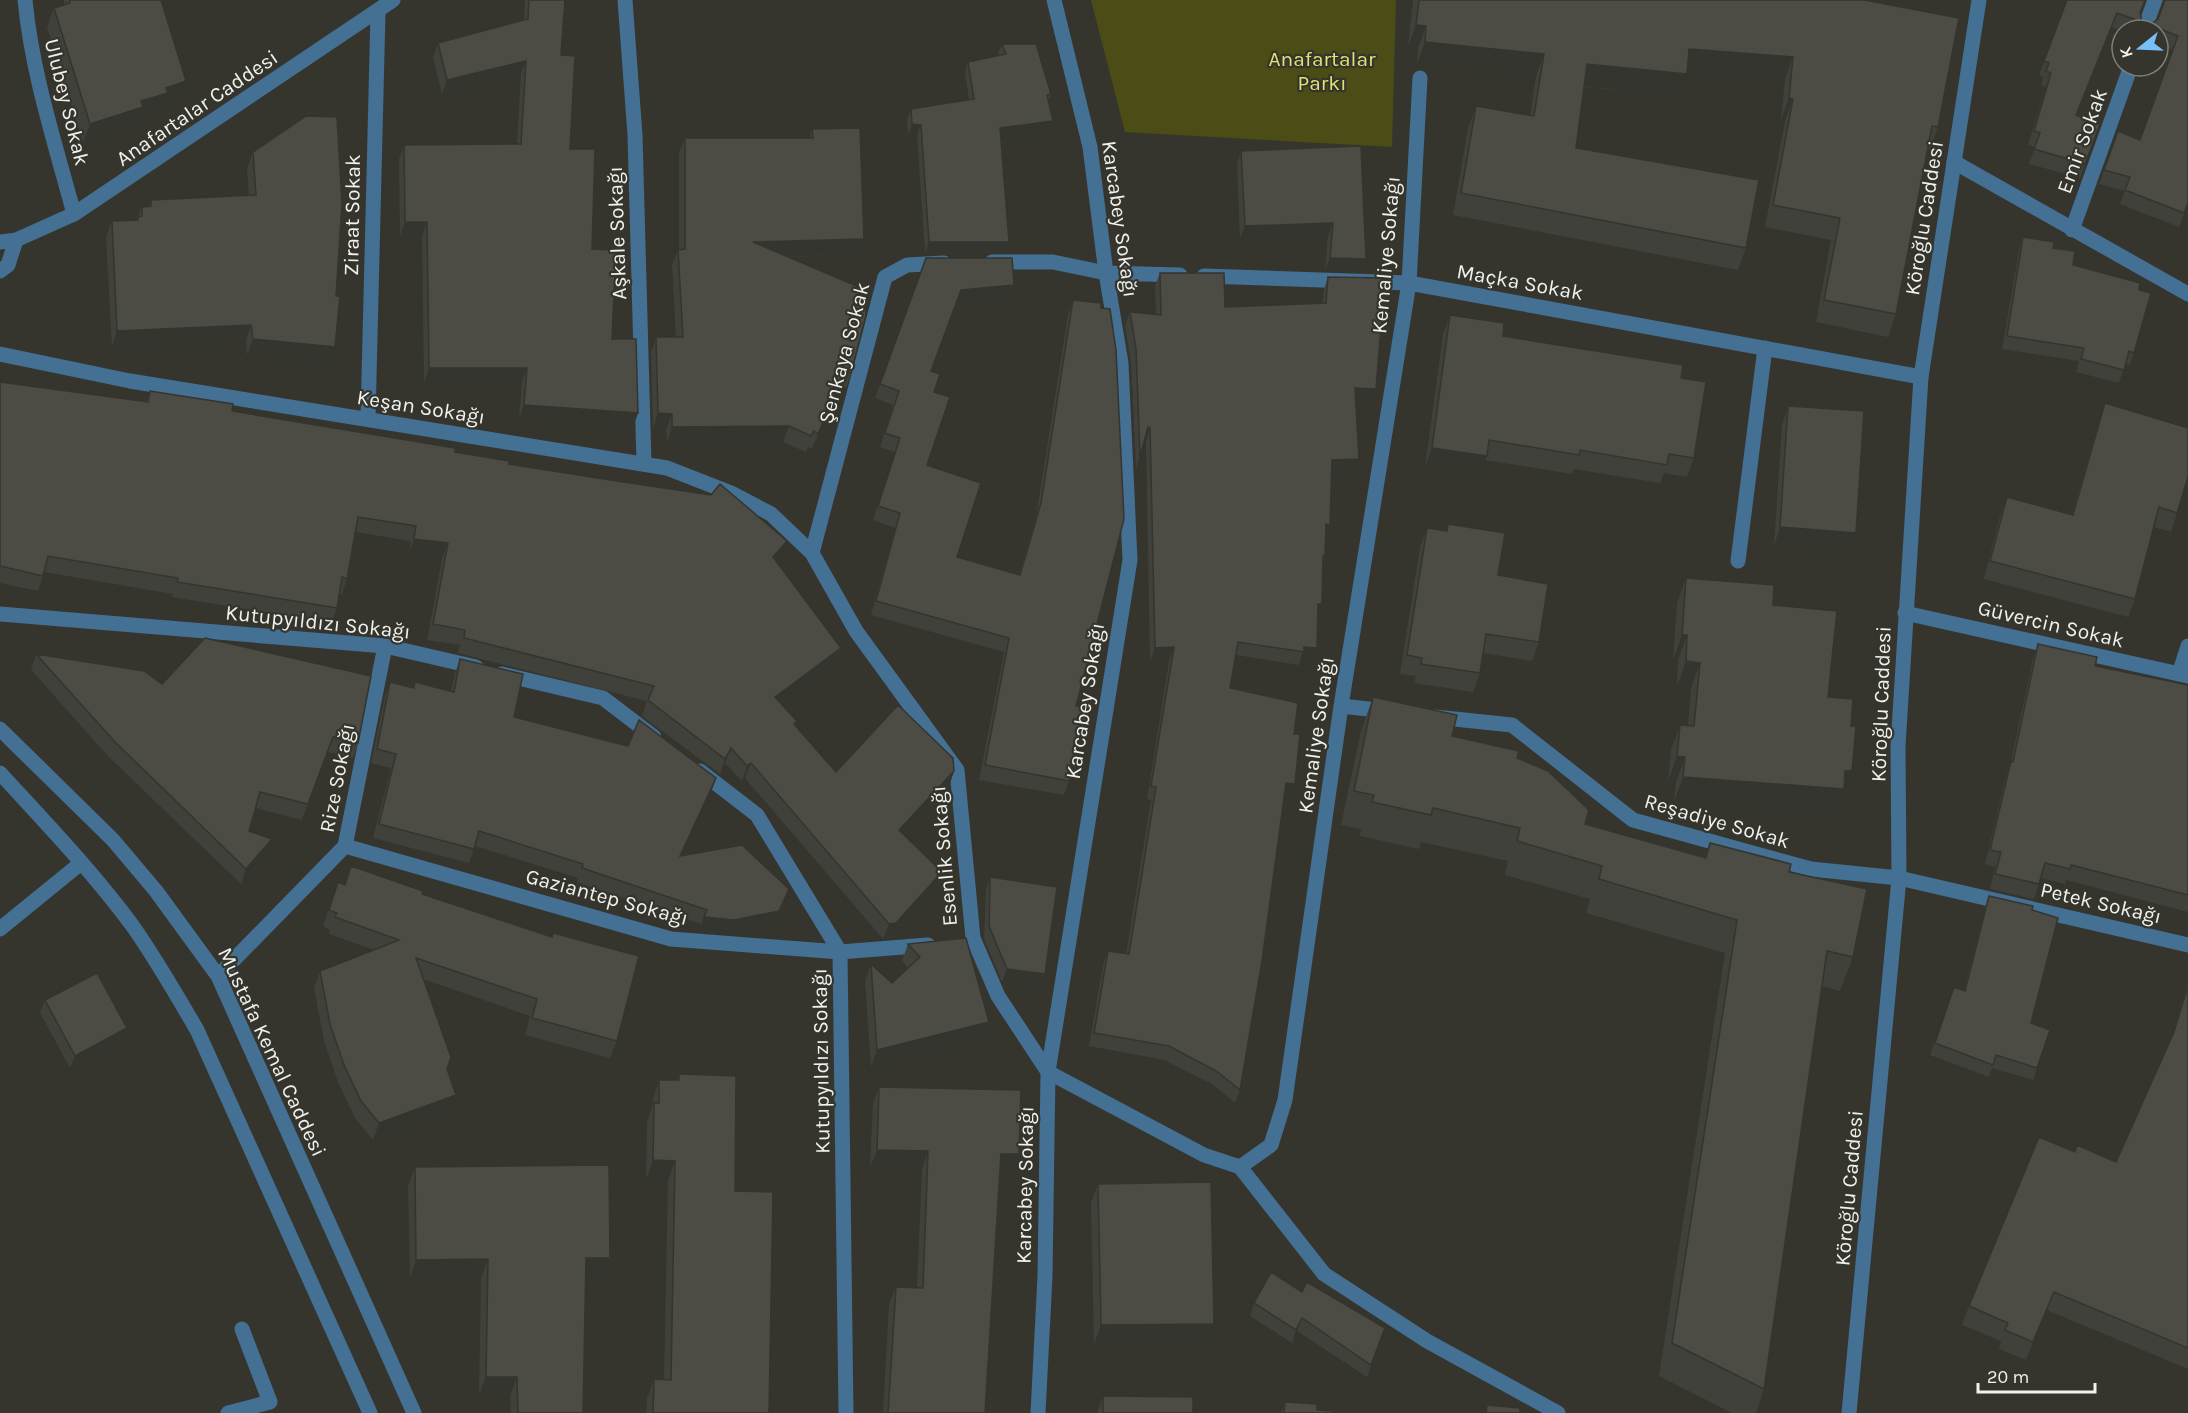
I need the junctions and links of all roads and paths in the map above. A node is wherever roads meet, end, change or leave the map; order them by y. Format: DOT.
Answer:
graph roads {
  1 [pos="25,0"];
  2 [pos="393,0"];
  3 [pos="625,0"];
  4 [pos="1054,0"];
  5 [pos="1979,0"];
  6 [pos="2155,0"];
  7 [pos="378,12"];
  8 [pos="2148,18"];
  9 [pos="1420,78"];
  10 [pos="2127,78"];
  11 [pos="1954,162"];
  12 [pos="74,214"];
  13 [pos="2073,230"];
  14 [pos="16,240"];
  15 [pos="0,242"];
  16 [pos="0,271"];
  17 [pos="1106,273"];
  18 [pos="1409,283"];
  19 [pos="2188,294"];
  20 [pos="1765,348"];
  21 [pos="0,354"];
  22 [pos="1921,377"];
  23 [pos="368,419"];
  24 [pos="644,464"];
  25 [pos="812,553"];
  26 [pos="1738,561"];
  27 [pos="1905,613"];
  28 [pos="0,614"];
  29 [pos="385,646"];
  30 [pos="2188,646"];
  31 [pos="2183,675"];
  32 [pos="1341,706"];
  33 [pos="1398,712"];
  34 [pos="1421,715"];
  35 [pos="0,729"];
  36 [pos="666,746"];
  37 [pos="684,759"];
  38 [pos="0,773"];
  39 [pos="345,846"];
  40 [pos="81,863"];
  41 [pos="1899,878"];
  42 [pos="0,929"];
  43 [pos="940,944"];
  44 [pos="2188,945"];
  45 [pos="840,952"];
  46 [pos="218,976"];
  47 [pos="1048,1072"];
  48 [pos="1240,1167"];
  49 [pos="242,1329"];
  50 [pos="228,1413"];
  51 [pos="370,1413"];
  52 [pos="414,1413"];
  53 [pos="846,1413"];
  54 [pos="1038,1413"];
  55 [pos="1558,1413"];
  56 [pos="1849,1413"];
  1 -- 12 [label="street, Ulubey Sokak"];
  2 -- 7 [label="street, Anafartalar Caddesi"];
  3 -- 24 [label="street, Aşkale Sokağı"];
  4 -- 17 [label="street, Karcabey Sokağı"];
  5 -- 11 [label="street, Köroğlu Caddesi"];
  6 -- 8 [label="street"];
  7 -- 12 [label="street, Anafartalar Caddesi"];
  7 -- 23 [label="street, Ziraat Sokak"];
  9 -- 18 [label="street, Kemaliye Sokağı"];
  10 -- 13 [label="street, Emir Sokak"];
  11 -- 13 [label="street"];
  11 -- 22 [label="street, Köroğlu Caddesi"];
  12 -- 14 [label="street, Anafartalar Caddesi"];
  13 -- 19 [label="street"];
  14 -- 15 [label="street, Anafartalar Caddesi"];
  14 -- 16 [label="street"];
  17 -- 18 [label="street, Maçka Sokak"];
  17 -- 25 [label="street, Şenkaya Sokak"];
  17 -- 47 [label="street, Karcabey Sokağı"];
  18 -- 20 [label="street, Maçka Sokak"];
  18 -- 32 [label="street, Kemaliye Sokağı"];
  20 -- 22 [label="street, Maçka Sokak"];
  20 -- 26 [label="street"];
  21 -- 23 [label="street, Keşan Sokağı"];
  22 -- 27 [label="street, Köroğlu Caddesi"];
  23 -- 24 [label="street, Keşan Sokağı"];
  24 -- 25 [label="street, Keşan Sokağı"];
  25 -- 47 [label="street, Esenlik Sokağı"];
  27 -- 31 [label="street, Güvercin Sokak"];
  27 -- 41 [label="street, Köroğlu Caddesi"];
  28 -- 29 [label="street, Kutupyıldızı Sokağı"];
  29 -- 36 [label="street, Kutupyıldızı Sokağı"];
  29 -- 39 [label="street, Rize Sokağı"];
  30 -- 31 [label="street"];
  32 -- 33 [label="street"];
  32 -- 48 [label="street, Kemaliye Sokağı"];
  34 -- 41 [label="street, Reşadiye Sokak"];
  35 -- 46 [label="street, Mustafa Kemal Caddesi"];
  37 -- 45 [label="street, Kutupyıldızı Sokağı"];
  38 -- 40 [label="street"];
  39 -- 45 [label="street, Gaziantep Sokağı"];
  39 -- 46 [label="street, Rize Sokağı"];
  40 -- 42 [label="street"];
  40 -- 51 [label="street"];
  41 -- 44 [label="street, Petek Sokağı"];
  41 -- 56 [label="street, Köroğlu Caddesi"];
  43 -- 45 [label="street, Gaziantep Sokağı"];
  45 -- 53 [label="street, Kutupyıldızı Sokağı"];
  46 -- 52 [label="street, Mustafa Kemal Caddesi"];
  47 -- 48 [label="street"];
  47 -- 54 [label="street, Karcabey Sokağı"];
  48 -- 55 [label="street"];
  49 -- 50 [label="street"];
}
